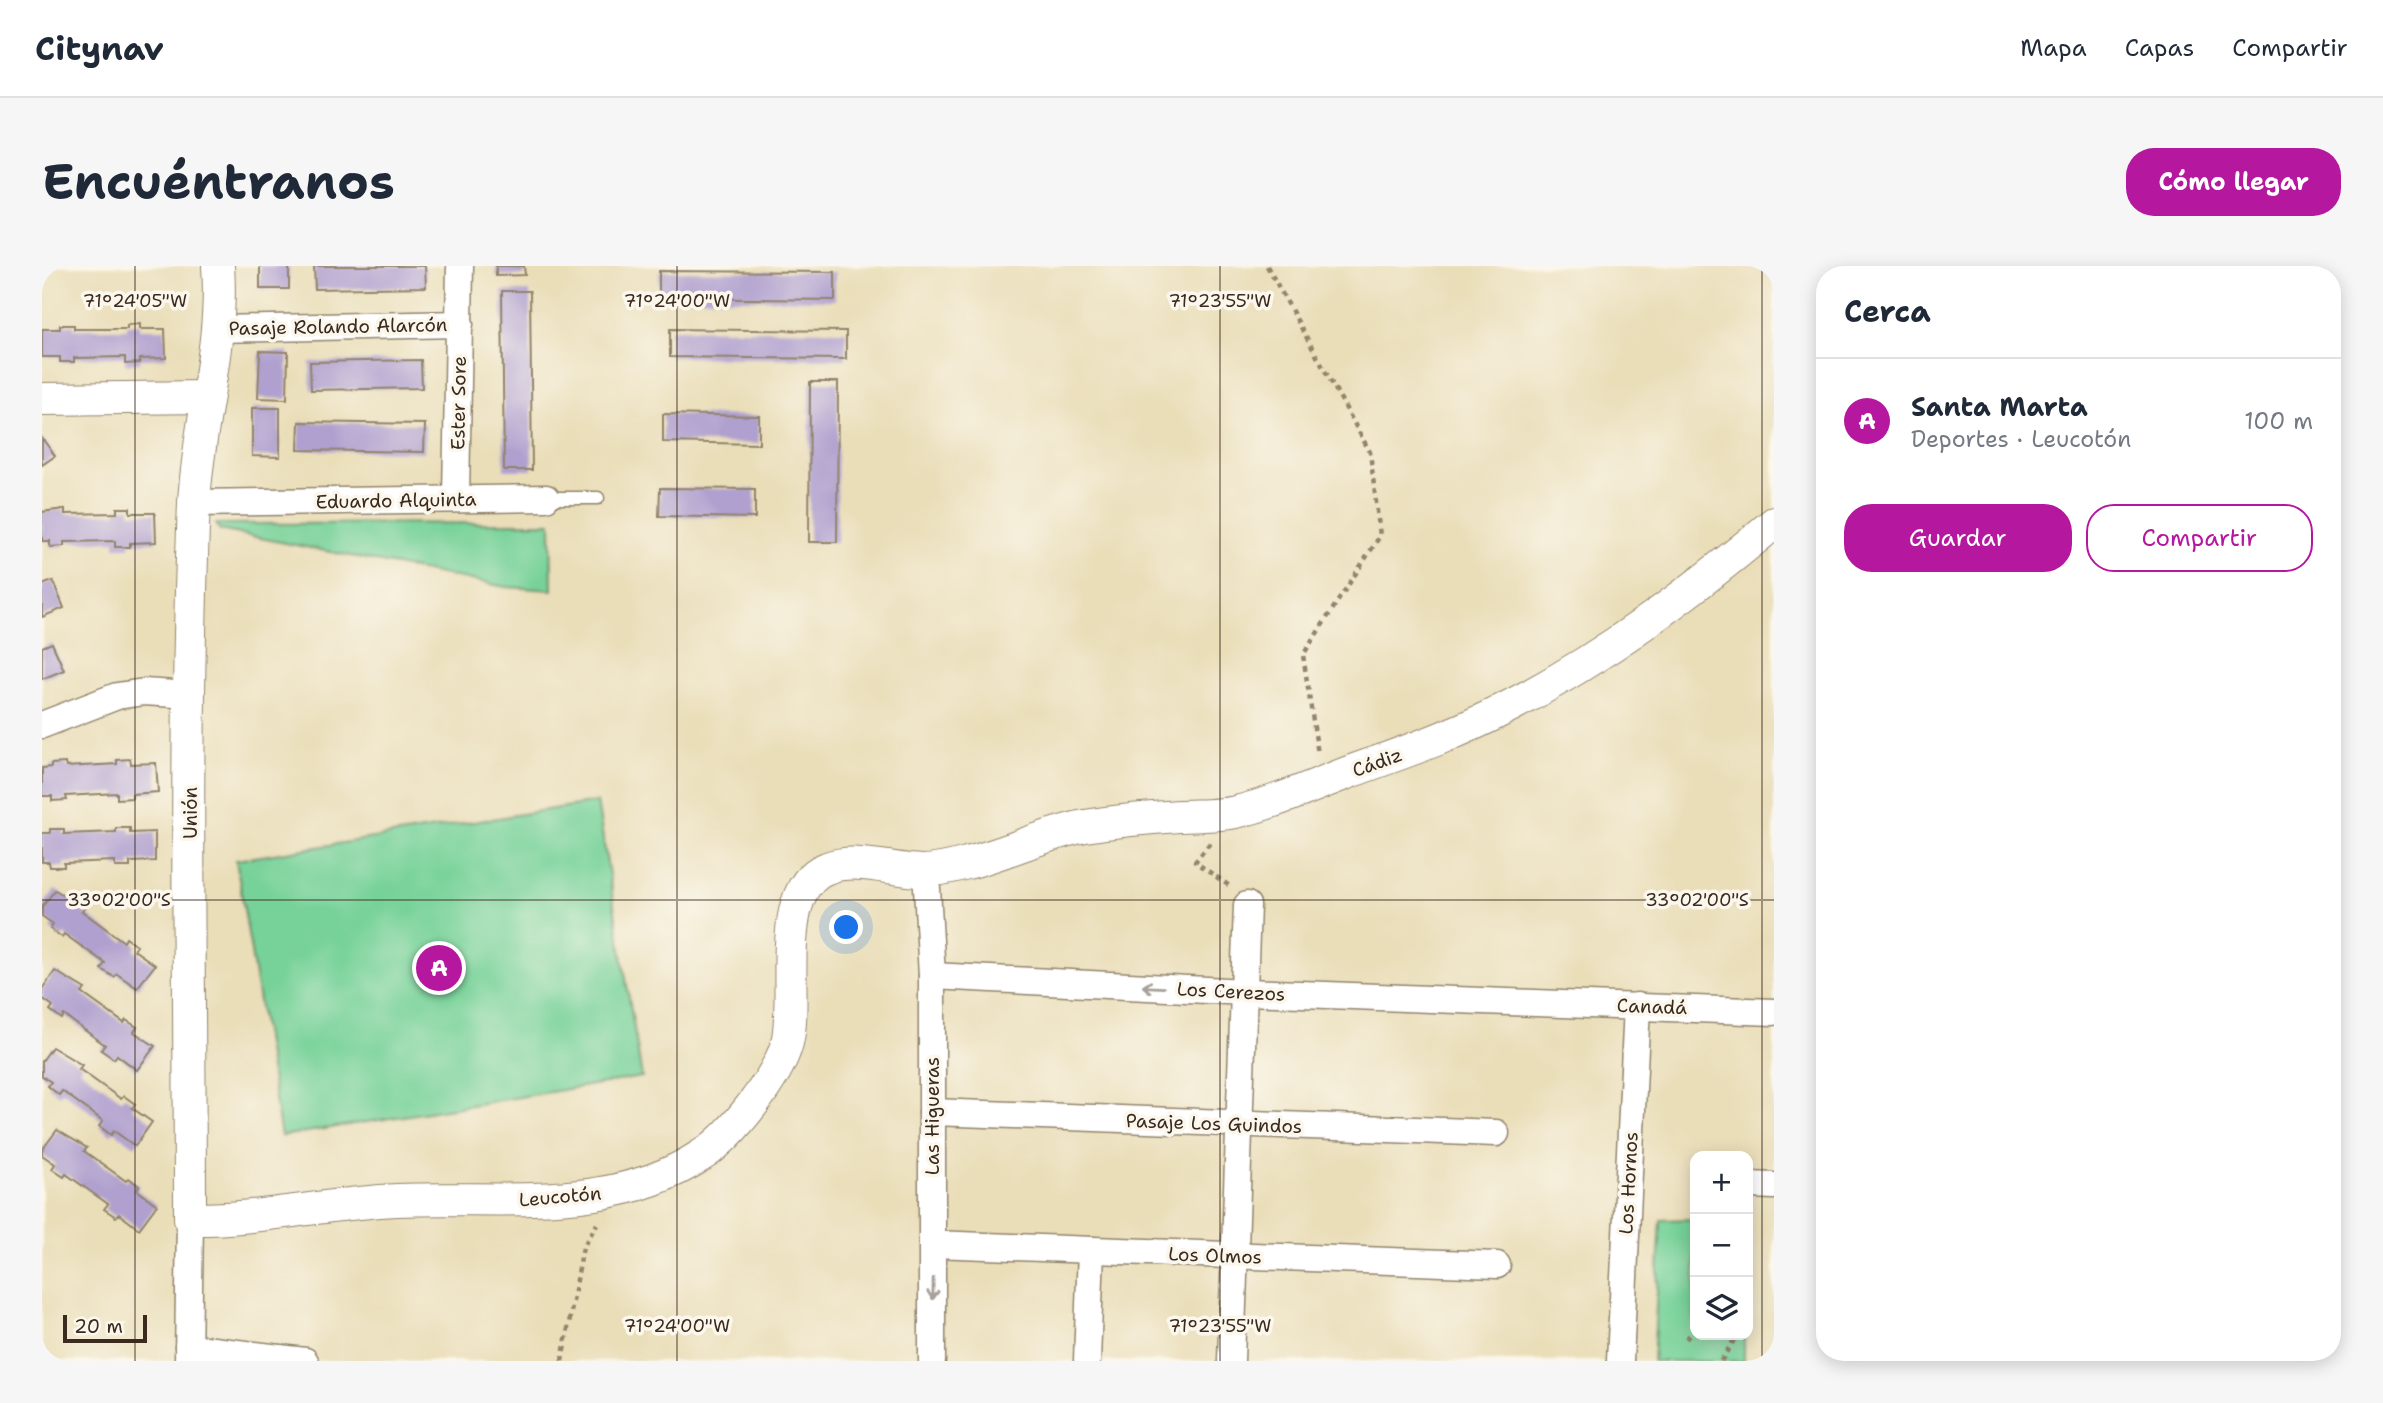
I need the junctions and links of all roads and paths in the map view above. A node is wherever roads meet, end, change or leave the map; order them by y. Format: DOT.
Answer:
graph roads {
  1 [pos="218,266"];
  2 [pos="460,266"];
  3 [pos="1267,266"];
  4 [pos="460,324"];
  5 [pos="217,329"];
  6 [pos="206,397"];
  7 [pos="42,399"];
  8 [pos="456,498"];
  9 [pos="546,498"];
  10 [pos="598,498"];
  11 [pos="194,503"];
  12 [pos="1774,523"];
  13 [pos="190,695"];
  14 [pos="42,725"];
  15 [pos="1322,782"];
  16 [pos="1234,812"];
  17 [pos="926,871"];
  18 [pos="1247,905"];
  19 [pos="932,976"];
  20 [pos="1246,992"];
  21 [pos="1530,1002"];
  22 [pos="1637,1006"];
  23 [pos="1774,1012"];
  24 [pos="932,1112"];
  25 [pos="1241,1125"];
  26 [pos="1496,1133"];
  27 [pos="1753,1185"];
  28 [pos="1774,1186"];
  29 [pos="602,1194"];
  30 [pos="190,1219"];
  31 [pos="933,1244"];
  32 [pos="1091,1250"];
  33 [pos="1236,1256"];
  34 [pos="1497,1265"];
  35 [pos="1690,1335"];
  36 [pos="1686,1339"];
  37 [pos="1734,1340"];
  38 [pos="188,1354"];
  39 [pos="305,1361"];
  40 [pos="562,1361"];
  41 [pos="932,1361"];
  42 [pos="1087,1361"];
  43 [pos="1231,1361"];
  44 [pos="1620,1361"];
  45 [pos="1721,1361"];
  1 -- 5 [label="street, Unión"];
  2 -- 4 [label="street, Ester Sore"];
  3 -- 15 [label="path"];
  4 -- 5 [label="street, Pasaje Rolando Alarcón"];
  4 -- 8 [label="street, Ester Sore"];
  5 -- 6 [label="street, Unión"];
  6 -- 7 [label="street"];
  6 -- 11 [label="street, Unión"];
  8 -- 9 [label="street, Eduardo Alquinta"];
  8 -- 11 [label="street, Eduardo Alquinta"];
  9 -- 10 [label="lane, Eduardo Alquinta"];
  11 -- 13 [label="street, Unión"];
  12 -- 15 [label="street, Cádiz"];
  13 -- 14 [label="street"];
  13 -- 30 [label="street, Unión"];
  15 -- 16 [label="street, Cádiz"];
  16 -- 17 [label="street, Cádiz"];
  16 -- 18 [label="path"];
  17 -- 19 [label="street, Las Higueras"];
  17 -- 29 [label="street, Leucotón"];
  18 -- 20 [label="street"];
  20 -- 19 [label="street, Los Cerezos, one-way"];
  19 -- 24 [label="street, Las Higueras"];
  20 -- 21 [label="street, Los Cerezos"];
  20 -- 25 [label="street"];
  21 -- 22 [label="street, Canadá"];
  22 -- 23 [label="street, Canadá"];
  22 -- 44 [label="street, Los Hornos"];
  24 -- 25 [label="street, Pasaje Los Guindos"];
  24 -- 31 [label="street, Las Higueras"];
  25 -- 26 [label="street, Pasaje Los Guindos"];
  25 -- 33 [label="street"];
  27 -- 28 [label="street"];
  29 -- 30 [label="street, Leucotón"];
  29 -- 40 [label="path"];
  30 -- 38 [label="street, Unión"];
  31 -- 32 [label="street, Los Olmos"];
  31 -- 41 [label="street, Las Higueras, one-way"];
  32 -- 33 [label="street, Los Olmos"];
  32 -- 42 [label="street"];
  33 -- 34 [label="street, Los Olmos"];
  33 -- 43 [label="street"];
  35 -- 36 [label="path"];
  37 -- 45 [label="path"];
  38 -- 39 [label="street"];
}
